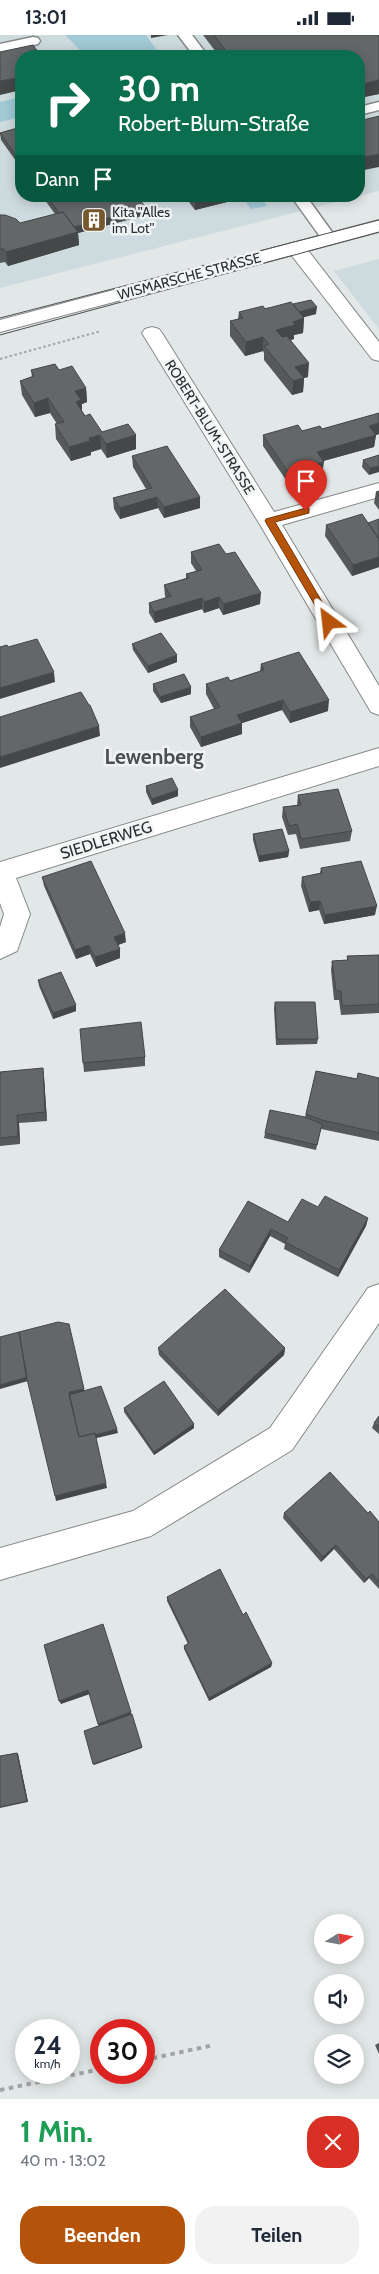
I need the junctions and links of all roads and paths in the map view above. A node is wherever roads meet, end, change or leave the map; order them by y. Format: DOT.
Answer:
graph roads {
  1 [pos="27,35"];
  2 [pos="185,35"];
  3 [pos="0,48"];
  4 [pos="196,50"];
  5 [pos="379,106"];
  6 [pos="365,110"];
  7 [pos="302,202"];
  8 [pos="379,226"];
  9 [pos="329,239"];
  10 [pos="296,248"];
  11 [pos="0,325"];
  12 [pos="152,333"];
  13 [pos="379,355"];
  14 [pos="379,490"];
  15 [pos="269,521"];
  16 [pos="379,706"];
  17 [pos="379,757"];
  18 [pos="0,871"];
  19 [pos="0,948"];
  20 [pos="379,1298"];
  21 [pos="0,1564"];
  22 [pos="214,2045"];
  23 [pos="155,2057"];
  24 [pos="90,2071"];
  25 [pos="0,2090"];
  1 -- 3 [label="lane"];
  2 -- 4 [label="lane"];
  5 -- 6 [label="lane"];
  7 -- 9 [label="lane"];
  8 -- 9 [label="street, WISMARSCHE STRASSE"];
  9 -- 10 [label="street, WISMARSCHE STRASSE"];
  10 -- 11 [label="street, WISMARSCHE STRASSE"];
  10 -- 13 [label="street"];
  12 -- 15 [label="street, ROBERT-BLUM-STRASSE"];
  14 -- 15 [label="street"];
  15 -- 16 [label="street, ROBERT-BLUM-STRASSE"];
  17 -- 18 [label="street, SIEDLERWEG"];
  18 -- 19 [label="street, SIEDLERWEG"];
  20 -- 21 [label="street"];
  22 -- 23 [label="path"];
  24 -- 25 [label="path"];
}
